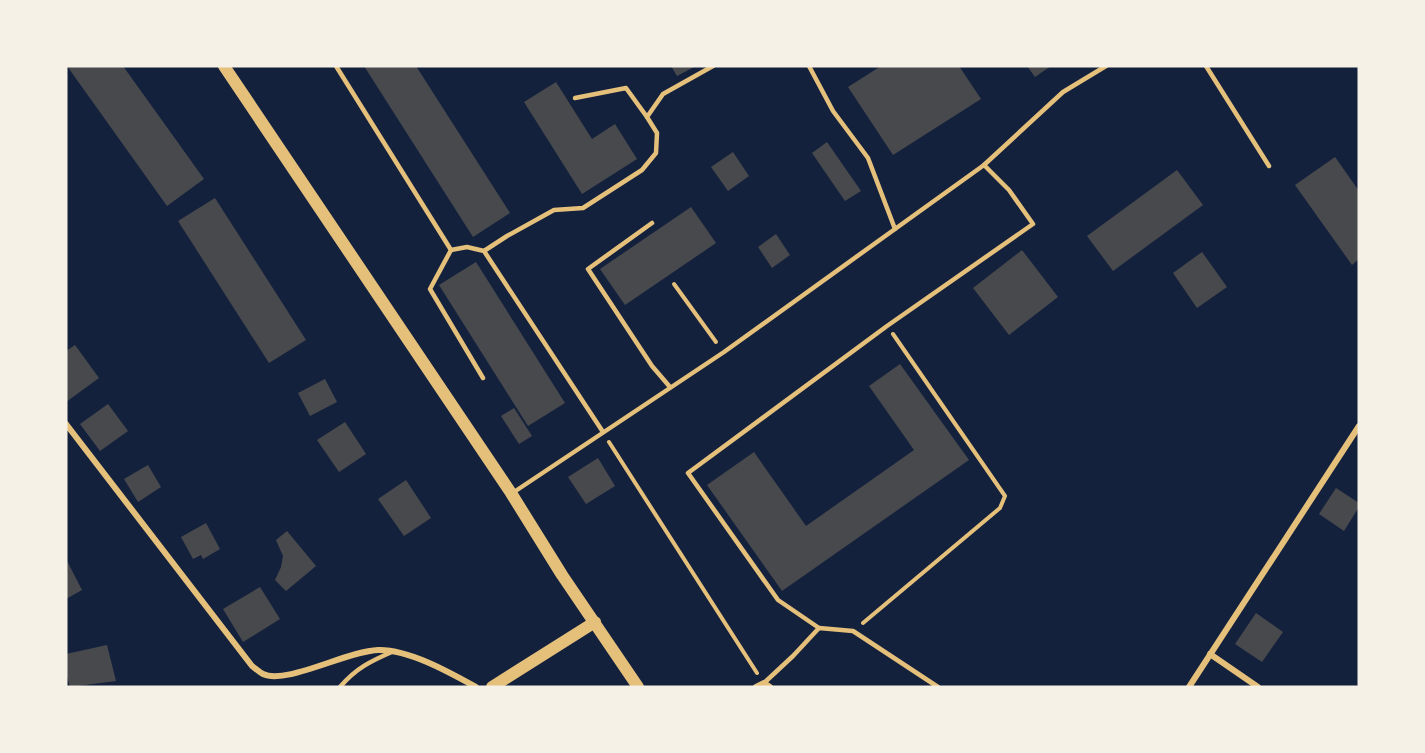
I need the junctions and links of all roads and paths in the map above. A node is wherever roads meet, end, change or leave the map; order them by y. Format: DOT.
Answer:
graph roads {
  1 [pos="224,66"];
  2 [pos="336,66"];
  3 [pos="713,66"];
  4 [pos="809,66"];
  5 [pos="1106,66"];
  6 [pos="1206,66"];
  7 [pos="575,98"];
  8 [pos="647,117"];
  9 [pos="984,165"];
  10 [pos="1269,166"];
  11 [pos="652,223"];
  12 [pos="895,230"];
  13 [pos="451,250"];
  14 [pos="484,251"];
  15 [pos="674,284"];
  16 [pos="888,326"];
  17 [pos="724,352"];
  18 [pos="483,378"];
  19 [pos="670,387"];
  20 [pos="66,424"];
  21 [pos="1359,426"];
  22 [pos="603,432"];
  23 [pos="511,494"];
  24 [pos="595,622"];
  25 [pos="819,628"];
  26 [pos="853,631"];
  27 [pos="394,651"];
  28 [pos="1210,654"];
  29 [pos="766,686"];
  30 [pos="340,687"];
  31 [pos="476,687"];
  32 [pos="492,687"];
  33 [pos="638,687"];
  34 [pos="756,687"];
  35 [pos="938,687"];
  36 [pos="1189,687"];
  37 [pos="1258,687"];
  1 -- 23 [label="main road"];
  2 -- 13 [label="lane"];
  3 -- 8 [label="lane"];
  4 -- 12 [label="lane"];
  5 -- 9 [label="lane"];
  6 -- 10 [label="lane"];
  7 -- 8 [label="lane"];
  8 -- 14 [label="lane"];
  9 -- 12 [label="lane"];
  9 -- 16 [label="lane"];
  11 -- 19 [label="lane"];
  12 -- 17 [label="lane"];
  13 -- 14 [label="lane"];
  13 -- 18 [label="lane"];
  14 -- 22 [label="lane"];
  15 -- 17 [label="path"];
  16 -- 25 [label="lane"];
  16 -- 26 [label="path"];
  17 -- 19 [label="lane"];
  19 -- 22 [label="lane"];
  20 -- 27 [label="street"];
  21 -- 28 [label="street"];
  22 -- 23 [label="lane"];
  22 -- 29 [label="path"];
  23 -- 24 [label="main road"];
  24 -- 32 [label="main road"];
  24 -- 33 [label="main road"];
  25 -- 26 [label="lane"];
  25 -- 29 [label="lane"];
  26 -- 35 [label="lane"];
  27 -- 30 [label="lane"];
  27 -- 31 [label="street"];
  28 -- 36 [label="street"];
  28 -- 37 [label="street"];
  29 -- 34 [label="street"];
}
